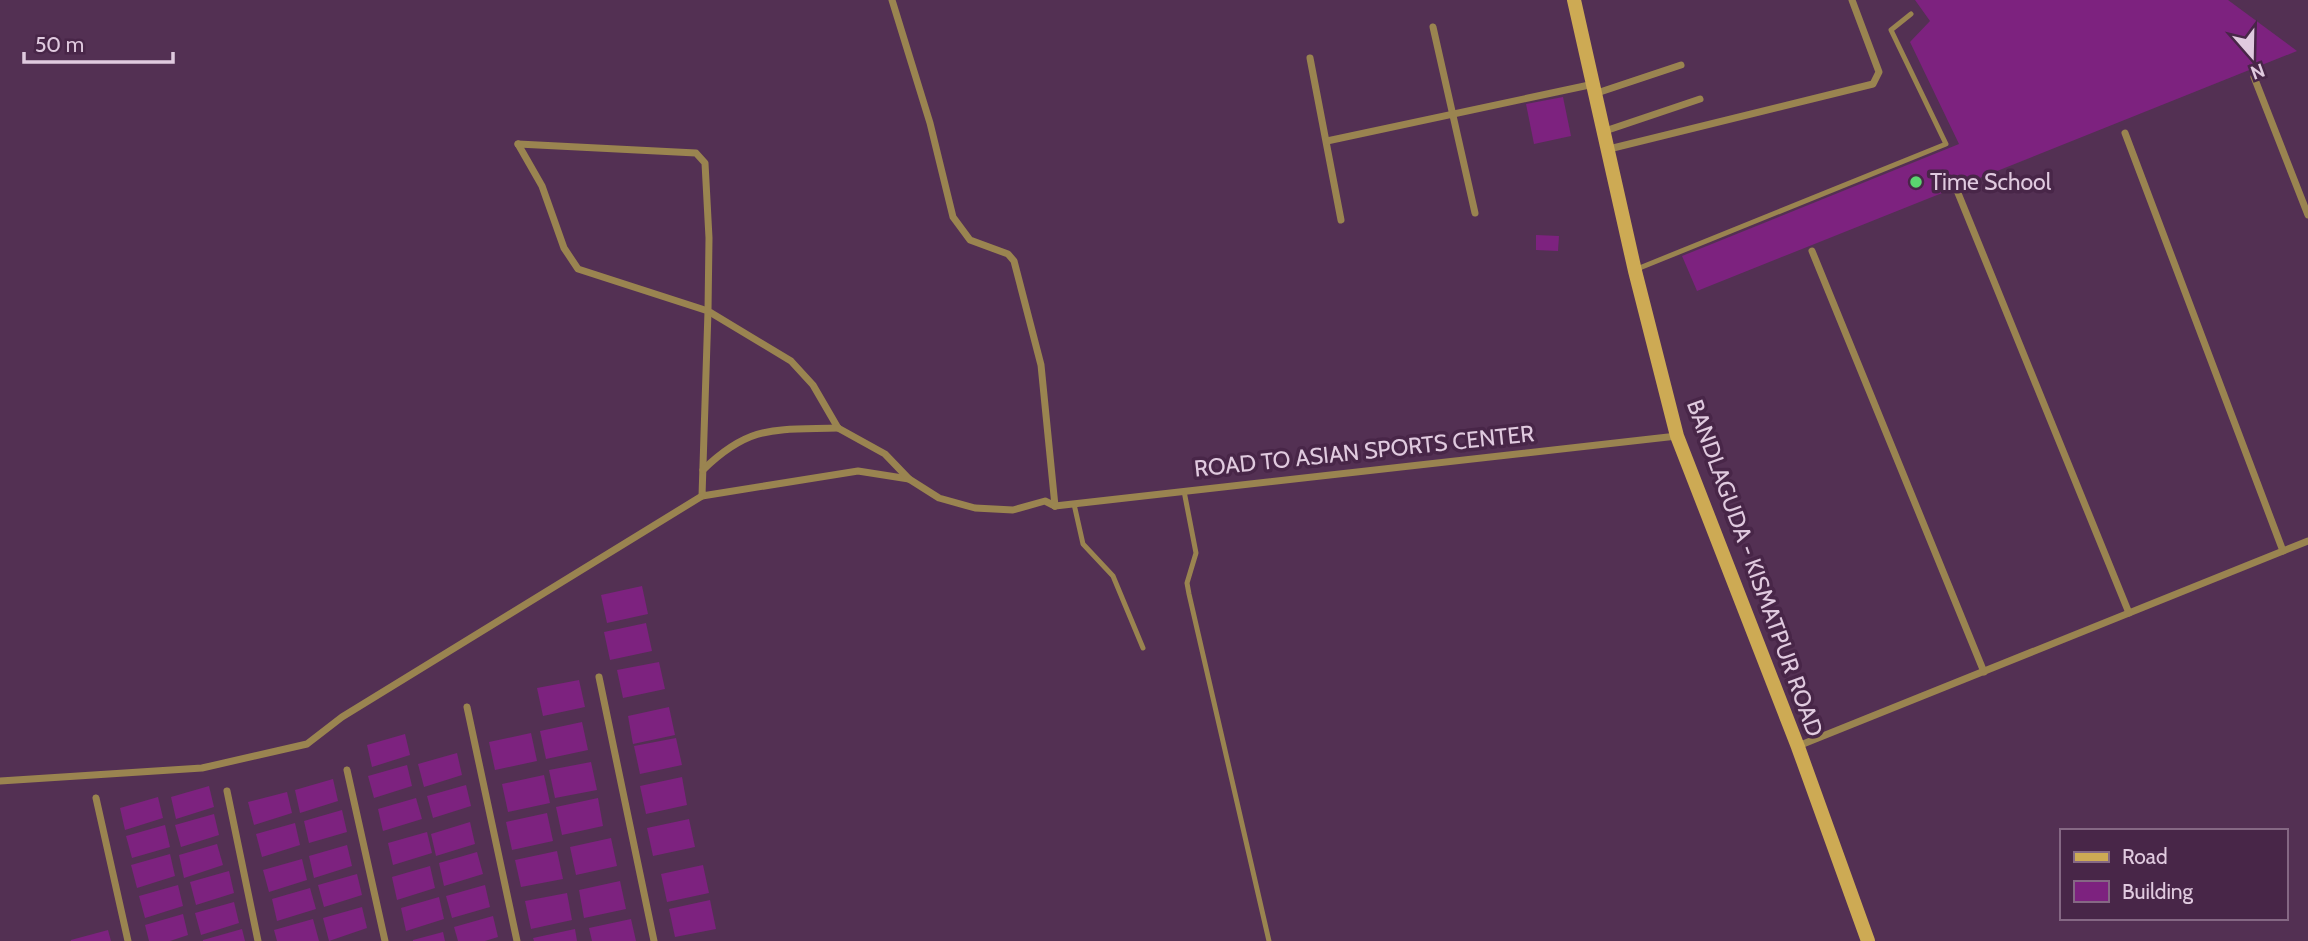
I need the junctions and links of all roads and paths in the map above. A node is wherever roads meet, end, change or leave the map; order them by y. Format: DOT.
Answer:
graph roads {
  1 [pos="892,0"];
  2 [pos="1574,0"];
  3 [pos="1852,0"];
  4 [pos="1911,14"];
  5 [pos="1433,27"];
  6 [pos="1310,58"];
  7 [pos="1681,65"];
  8 [pos="2254,77"];
  9 [pos="1596,88"];
  10 [pos="1700,99"];
  11 [pos="1454,114"];
  12 [pos="1605,131"];
  13 [pos="2124,133"];
  14 [pos="1327,141"];
  15 [pos="1609,149"];
  16 [pos="1958,193"];
  17 [pos="1475,213"];
  18 [pos="2308,215"];
  19 [pos="1341,220"];
  20 [pos="1812,251"];
  21 [pos="1634,271"];
  22 [pos="708,311"];
  23 [pos="838,428"];
  24 [pos="1677,436"];
  25 [pos="703,470"];
  26 [pos="909,479"];
  27 [pos="1184,491"];
  28 [pos="702,496"];
  29 [pos="1074,504"];
  30 [pos="1055,506"];
  31 [pos="2308,541"];
  32 [pos="2283,551"];
  33 [pos="2129,613"];
  34 [pos="1143,648"];
  35 [pos="1984,672"];
  36 [pos="599,677"];
  37 [pos="467,707"];
  38 [pos="1798,747"];
  39 [pos="347,770"];
  40 [pos="0,781"];
  41 [pos="228,791"];
  42 [pos="96,798"];
  43 [pos="128,941"];
  44 [pos="258,941"];
  45 [pos="386,941"];
  46 [pos="517,941"];
  47 [pos="654,941"];
  48 [pos="1269,941"];
  49 [pos="1868,941"];
  1 -- 30 [label="street"];
  2 -- 9 [label="street, BANDLAGUDA - KISMATPUR ROAD"];
  3 -- 15 [label="street"];
  4 -- 21 [label="lane"];
  5 -- 11 [label="street"];
  6 -- 14 [label="street"];
  7 -- 9 [label="street"];
  8 -- 18 [label="street"];
  9 -- 11 [label="street"];
  9 -- 12 [label="street, BANDLAGUDA - KISMATPUR ROAD"];
  10 -- 12 [label="street"];
  11 -- 14 [label="street"];
  11 -- 17 [label="street"];
  12 -- 15 [label="street, BANDLAGUDA - KISMATPUR ROAD"];
  13 -- 32 [label="street"];
  14 -- 19 [label="street"];
  15 -- 21 [label="street, BANDLAGUDA - KISMATPUR ROAD"];
  16 -- 33 [label="street"];
  20 -- 35 [label="street"];
  21 -- 24 [label="street, BANDLAGUDA - KISMATPUR ROAD"];
  22 -- 22 [label="street"];
  22 -- 23 [label="street"];
  22 -- 25 [label="street"];
  23 -- 25 [label="street"];
  23 -- 26 [label="street"];
  24 -- 27 [label="street, ROAD TO ASIAN SPORTS CENTER"];
  24 -- 38 [label="street, BANDLAGUDA - KISMATPUR ROAD"];
  25 -- 28 [label="street"];
  26 -- 28 [label="street"];
  26 -- 30 [label="street, ROAD TO ASIAN SPORTS CENTER"];
  27 -- 29 [label="street, ROAD TO ASIAN SPORTS CENTER"];
  27 -- 48 [label="lane"];
  28 -- 40 [label="street"];
  29 -- 30 [label="street, ROAD TO ASIAN SPORTS CENTER"];
  29 -- 34 [label="lane"];
  31 -- 32 [label="street"];
  32 -- 33 [label="street"];
  33 -- 35 [label="street"];
  35 -- 38 [label="street"];
  36 -- 47 [label="street"];
  37 -- 46 [label="street"];
  38 -- 49 [label="street, BANDLAGUDA - KISMATPUR ROAD"];
  39 -- 45 [label="street"];
  41 -- 44 [label="street"];
  42 -- 43 [label="street"];
}
